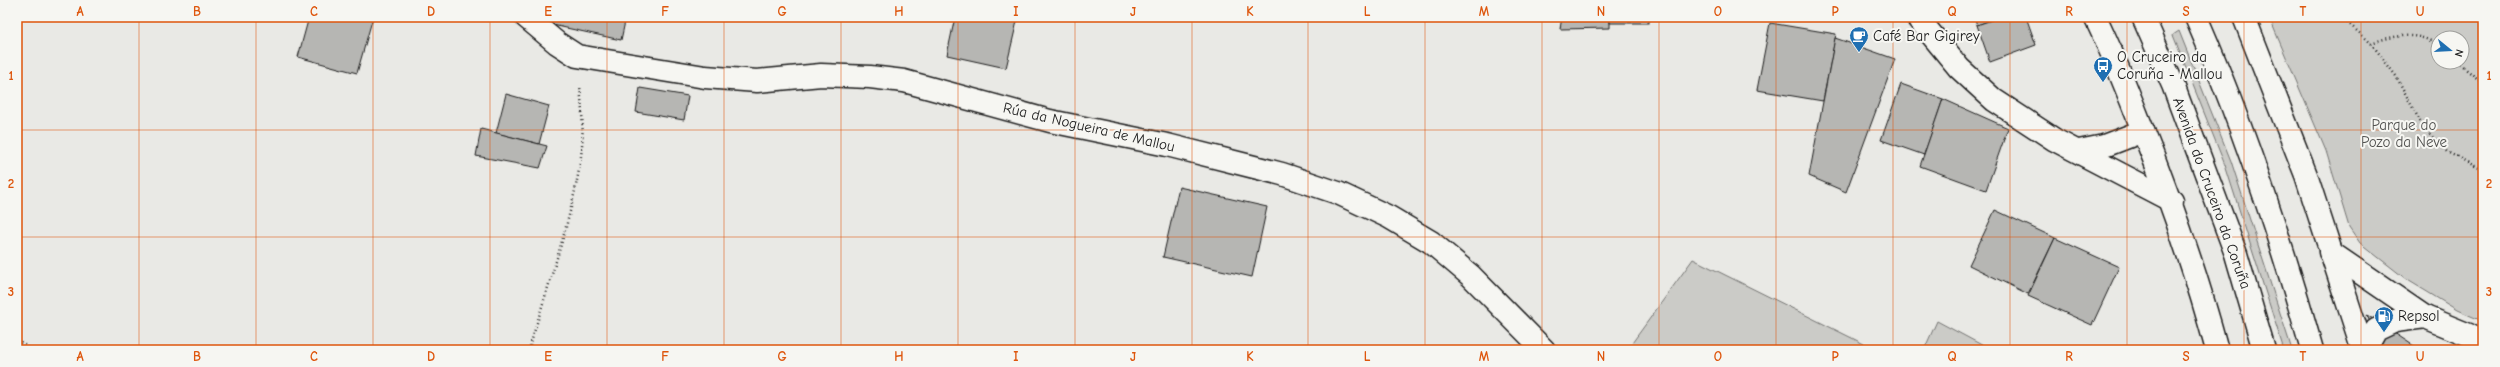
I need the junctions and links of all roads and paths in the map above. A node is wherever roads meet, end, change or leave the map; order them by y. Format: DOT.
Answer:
graph roads {
  1 [pos="526,17"];
  2 [pos="1917,17"];
  3 [pos="2095,17"];
  4 [pos="2143,17"];
  5 [pos="2196,17"];
  6 [pos="2244,17"];
  7 [pos="2341,17"];
  8 [pos="2430,39"];
  9 [pos="2371,43"];
  10 [pos="577,56"];
  11 [pos="2467,70"];
  12 [pos="2483,83"];
  13 [pos="2143,131"];
  14 [pos="2079,151"];
  15 [pos="2483,170"];
  16 [pos="2172,202"];
  17 [pos="2330,252"];
  18 [pos="2426,317"];
  19 [pos="17,342"];
  20 [pos="2482,342"];
  21 [pos="34,350"];
  22 [pos="529,350"];
  23 [pos="1544,350"];
  24 [pos="2217,350"];
  25 [pos="2264,350"];
  26 [pos="2312,350"];
  27 [pos="2364,350"];
  1 -- 10 [label="street"];
  2 -- 14 [label="street"];
  3 -- 13 [label="street"];
  4 -- 25 [label="street, Avenida do Cruceiro da Coruña"];
  5 -- 26 [label="street"];
  6 -- 17 [label="street"];
  7 -- 9 [label="path"];
  8 -- 9 [label="path"];
  9 -- 15 [label="path"];
  10 -- 22 [label="path"];
  10 -- 23 [label="street, Rúa da Nogueira de Mallou"];
  11 -- 12 [label="path"];
  13 -- 14 [label="street"];
  13 -- 16 [label="street"];
  14 -- 16 [label="street"];
  16 -- 24 [label="street"];
  17 -- 18 [label="street"];
  17 -- 27 [label="street"];
  18 -- 20 [label="street"];
  18 -- 27 [label="street"];
  19 -- 21 [label="path"];
}
